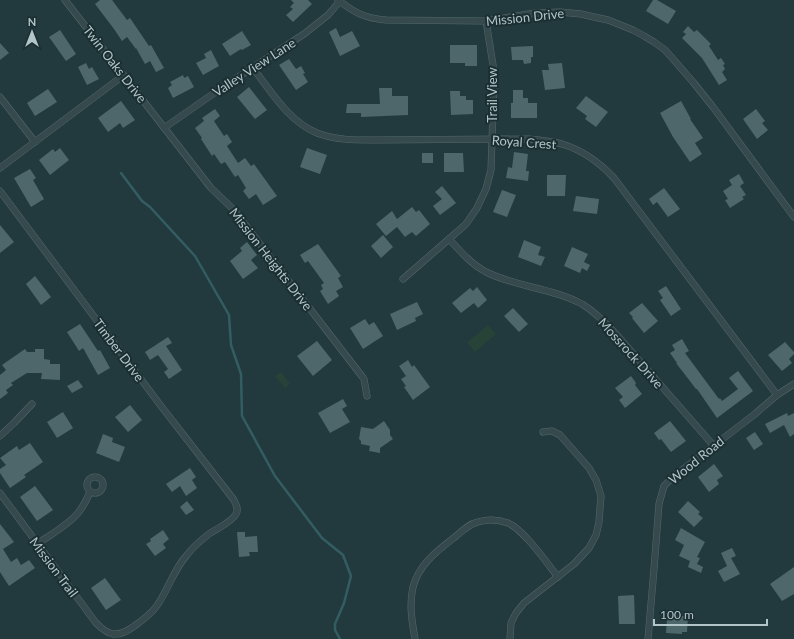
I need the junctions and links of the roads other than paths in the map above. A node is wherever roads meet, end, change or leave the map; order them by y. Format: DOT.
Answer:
graph roads {
  1 [pos="65,0"];
  2 [pos="339,1"];
  3 [pos="486,21"];
  4 [pos="252,67"];
  5 [pos="124,76"];
  6 [pos="0,97"];
  7 [pos="164,128"];
  8 [pos="491,139"];
  9 [pos="35,142"];
  10 [pos="0,168"];
  11 [pos="0,191"];
  12 [pos="794,217"];
  13 [pos="449,240"];
  14 [pos="403,279"];
  15 [pos="794,384"];
  16 [pos="777,395"];
  17 [pos="367,396"];
  18 [pos="32,404"];
  19 [pos="543,432"];
  20 [pos="0,436"];
  21 [pos="713,446"];
  22 [pos="90,492"];
  23 [pos="0,493"];
  24 [pos="37,544"];
  25 [pos="558,577"];
  26 [pos="113,634"];
  27 [pos="414,639"];
  28 [pos="510,639"];
  29 [pos="648,639"];
  1 -- 5 [label="street, Twin Oaks Drive"];
  2 -- 3 [label="street, Mission Drive"];
  2 -- 4 [label="street, Valley View Lane"];
  3 -- 8 [label="street, Trail View"];
  3 -- 12 [label="street, Mission Drive"];
  4 -- 7 [label="street, Valley View Lane"];
  4 -- 8 [label="street, Royal Crest"];
  5 -- 7 [label="street, Twin Oaks Drive"];
  5 -- 9 [label="street"];
  6 -- 9 [label="street"];
  7 -- 17 [label="street, Mission Heights Drive"];
  8 -- 13 [label="street, Trail View"];
  8 -- 16 [label="street, Royal Crest"];
  9 -- 10 [label="street"];
  11 -- 26 [label="street, Timber Drive"];
  13 -- 14 [label="street, Trail View"];
  13 -- 21 [label="street, Mossrock Drive"];
  15 -- 16 [label="street, Wood Road"];
  16 -- 21 [label="street, Wood Road"];
  18 -- 20 [label="street"];
  19 -- 25 [label="street"];
  21 -- 29 [label="street, Wood Road"];
  22 -- 24 [label="street"];
  23 -- 24 [label="street, Mission Trail"];
  24 -- 26 [label="street, Mission Trail"];
  25 -- 27 [label="street"];
  25 -- 28 [label="street"];
}
